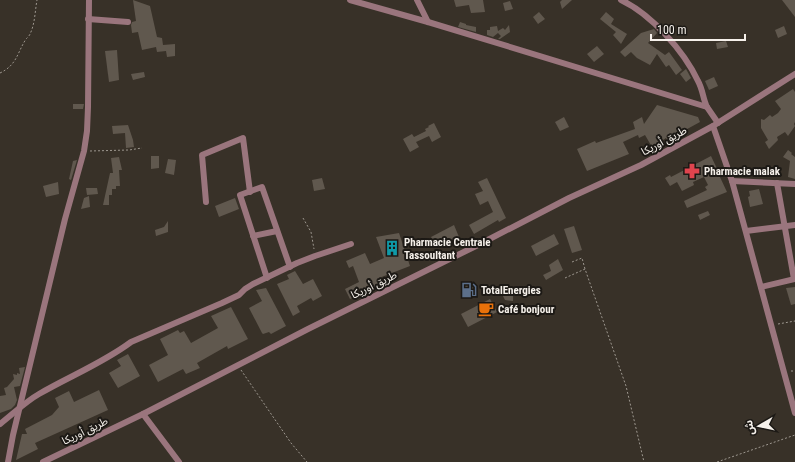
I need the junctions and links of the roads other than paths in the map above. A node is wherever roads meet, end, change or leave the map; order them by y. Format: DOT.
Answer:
graph roads {
  1 [pos="89,0"];
  2 [pos="350,0"];
  3 [pos="417,0"];
  4 [pos="621,0"];
  5 [pos="88,20"];
  6 [pos="128,22"];
  7 [pos="428,22"];
  8 [pos="793,75"];
  9 [pos="795,83"];
  10 [pos="707,108"];
  11 [pos="716,124"];
  12 [pos="732,181"];
  13 [pos="777,183"];
  14 [pos="795,184"];
  15 [pos="250,192"];
  16 [pos="206,202"];
  17 [pos="795,225"];
  18 [pos="785,227"];
  19 [pos="277,231"];
  20 [pos="746,232"];
  21 [pos="253,236"];
  22 [pos="351,244"];
  23 [pos="290,267"];
  24 [pos="266,278"];
  25 [pos="794,279"];
  26 [pos="761,287"];
  27 [pos="21,407"];
  28 [pos="795,413"];
  29 [pos="143,414"];
  30 [pos="0,424"];
  31 [pos="8,462"];
  32 [pos="43,462"];
  33 [pos="179,462"];
  1 -- 5 [label="street"];
  2 -- 7 [label="street"];
  3 -- 7 [label="street"];
  4 -- 10 [label="street"];
  5 -- 6 [label="street"];
  5 -- 27 [label="street"];
  7 -- 10 [label="street"];
  8 -- 9 [label="street"];
  8 -- 11 [label="street, طريق أوريكا"];
  10 -- 11 [label="street"];
  11 -- 12 [label="street"];
  11 -- 29 [label="street, طريق أوريكا"];
  12 -- 13 [label="street"];
  12 -- 20 [label="street"];
  13 -- 14 [label="street"];
  13 -- 18 [label="street"];
  15 -- 16 [label="street"];
  15 -- 19 [label="street"];
  15 -- 21 [label="street"];
  17 -- 18 [label="street"];
  18 -- 20 [label="street"];
  18 -- 25 [label="street"];
  19 -- 21 [label="street"];
  19 -- 23 [label="street"];
  20 -- 26 [label="street"];
  21 -- 24 [label="street"];
  22 -- 23 [label="street"];
  23 -- 24 [label="street"];
  24 -- 27 [label="street"];
  25 -- 26 [label="street"];
  26 -- 28 [label="street"];
  27 -- 30 [label="street"];
  27 -- 31 [label="street"];
  29 -- 32 [label="street, طريق أوريكا"];
  29 -- 33 [label="street"];
}
